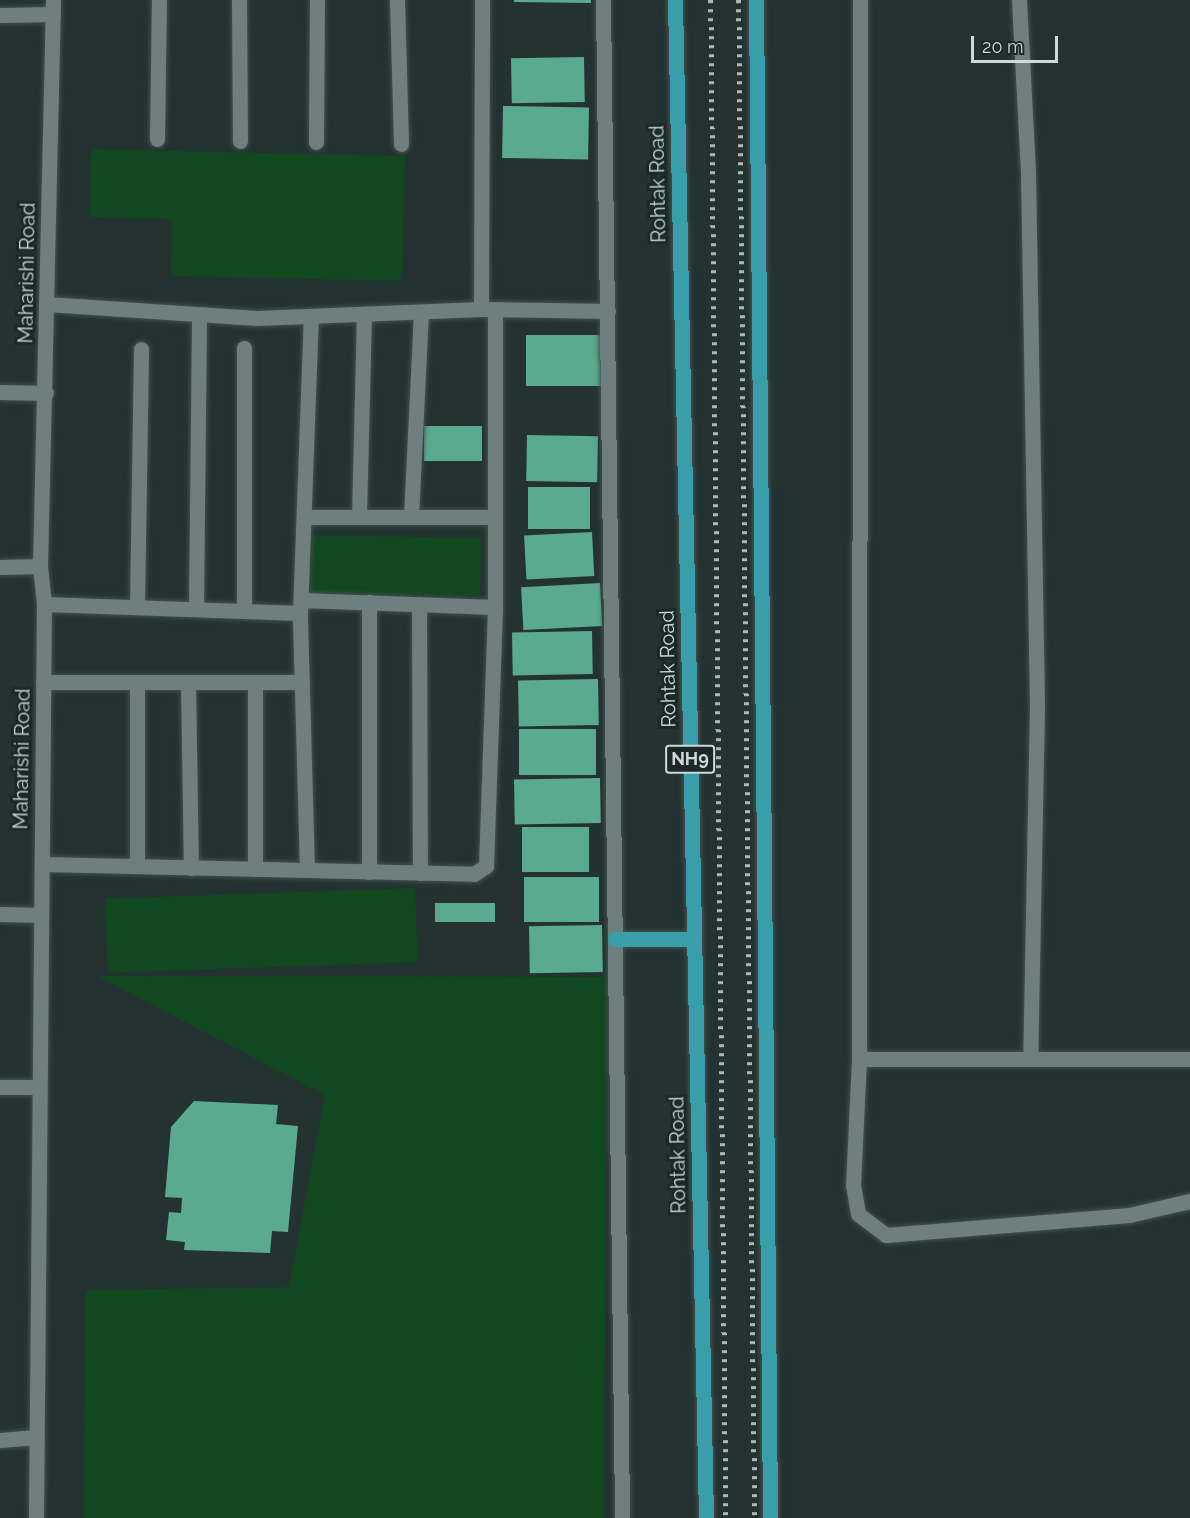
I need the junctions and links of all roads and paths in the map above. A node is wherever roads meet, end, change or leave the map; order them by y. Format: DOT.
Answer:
graph roads {
  1 [pos="159,0"];
  2 [pos="239,0"];
  3 [pos="317,0"];
  4 [pos="397,0"];
  5 [pos="482,0"];
  6 [pos="603,0"];
  7 [pos="675,0"];
  8 [pos="756,0"];
  9 [pos="860,0"];
  10 [pos="1019,0"];
  11 [pos="53,7"];
  12 [pos="0,15"];
  13 [pos="157,139"];
  14 [pos="240,141"];
  15 [pos="316,142"];
  16 [pos="401,144"];
  17 [pos="47,304"];
  18 [pos="488,309"];
  19 [pos="608,311"];
  20 [pos="199,315"];
  21 [pos="421,315"];
  22 [pos="311,316"];
  23 [pos="364,316"];
  24 [pos="244,348"];
  25 [pos="141,349"];
  26 [pos="0,392"];
  27 [pos="46,393"];
  28 [pos="304,517"];
  29 [pos="359,517"];
  30 [pos="411,517"];
  31 [pos="495,517"];
  32 [pos="40,566"];
  33 [pos="0,567"];
  34 [pos="369,602"];
  35 [pos="44,604"];
  36 [pos="419,604"];
  37 [pos="138,606"];
  38 [pos="301,606"];
  39 [pos="196,607"];
  40 [pos="495,607"];
  41 [pos="244,608"];
  42 [pos="43,682"];
  43 [pos="137,682"];
  44 [pos="188,682"];
  45 [pos="255,682"];
  46 [pos="302,682"];
  47 [pos="42,864"];
  48 [pos="137,866"];
  49 [pos="191,868"];
  50 [pos="255,869"];
  51 [pos="307,870"];
  52 [pos="369,872"];
  53 [pos="420,873"];
  54 [pos="0,914"];
  55 [pos="41,915"];
  56 [pos="615,939"];
  57 [pos="694,939"];
  58 [pos="859,1059"];
  59 [pos="1030,1059"];
  60 [pos="1190,1059"];
  61 [pos="0,1087"];
  62 [pos="39,1087"];
  63 [pos="1190,1201"];
  64 [pos="36,1437"];
  65 [pos="0,1440"];
  66 [pos="36,1518"];
  67 [pos="622,1518"];
  68 [pos="706,1518"];
  69 [pos="770,1518"];
  1 -- 13 [label="street"];
  2 -- 14 [label="street"];
  3 -- 15 [label="street"];
  4 -- 16 [label="street"];
  5 -- 18 [label="street"];
  6 -- 19 [label="street"];
  7 -- 57 [label="main road, Rohtak Road / NH9"];
  8 -- 69 [label="main road"];
  9 -- 58 [label="street"];
  10 -- 59 [label="street"];
  11 -- 12 [label="street"];
  11 -- 17 [label="street, Maharishi Road"];
  17 -- 20 [label="street"];
  17 -- 27 [label="street, Maharishi Road"];
  18 -- 19 [label="street"];
  18 -- 21 [label="street"];
  18 -- 31 [label="street"];
  19 -- 56 [label="street"];
  20 -- 22 [label="street"];
  20 -- 39 [label="street"];
  21 -- 23 [label="street"];
  21 -- 30 [label="street"];
  22 -- 23 [label="street"];
  22 -- 28 [label="street"];
  23 -- 29 [label="street"];
  24 -- 41 [label="street"];
  25 -- 37 [label="street"];
  26 -- 27 [label="street"];
  27 -- 32 [label="street, Maharishi Road"];
  28 -- 29 [label="street"];
  28 -- 38 [label="street"];
  29 -- 30 [label="street"];
  30 -- 31 [label="street"];
  31 -- 40 [label="street"];
  32 -- 33 [label="street"];
  32 -- 35 [label="street, Maharishi Road"];
  34 -- 36 [label="street"];
  34 -- 38 [label="street"];
  34 -- 52 [label="street"];
  35 -- 37 [label="street"];
  35 -- 42 [label="street, Maharishi Road"];
  36 -- 40 [label="street"];
  36 -- 53 [label="street"];
  37 -- 39 [label="street"];
  38 -- 41 [label="street"];
  38 -- 46 [label="street"];
  39 -- 41 [label="street"];
  40 -- 53 [label="street"];
  42 -- 43 [label="street"];
  42 -- 47 [label="street, Maharishi Road"];
  43 -- 44 [label="street"];
  43 -- 48 [label="street"];
  44 -- 45 [label="street"];
  44 -- 49 [label="street"];
  45 -- 46 [label="street"];
  45 -- 50 [label="street"];
  46 -- 51 [label="street"];
  47 -- 48 [label="street"];
  47 -- 55 [label="street, Maharishi Road"];
  48 -- 49 [label="street"];
  49 -- 50 [label="street"];
  50 -- 51 [label="street"];
  51 -- 52 [label="street"];
  52 -- 53 [label="street"];
  54 -- 55 [label="street"];
  55 -- 62 [label="street, Maharishi Road"];
  56 -- 57 [label="main road"];
  56 -- 67 [label="street"];
  57 -- 68 [label="main road, Rohtak Road / NH9"];
  58 -- 59 [label="street"];
  58 -- 63 [label="street"];
  59 -- 60 [label="street"];
  61 -- 62 [label="street"];
  62 -- 64 [label="street, Maharishi Road"];
  64 -- 65 [label="street"];
  64 -- 66 [label="street, Maharishi Road"];
}
